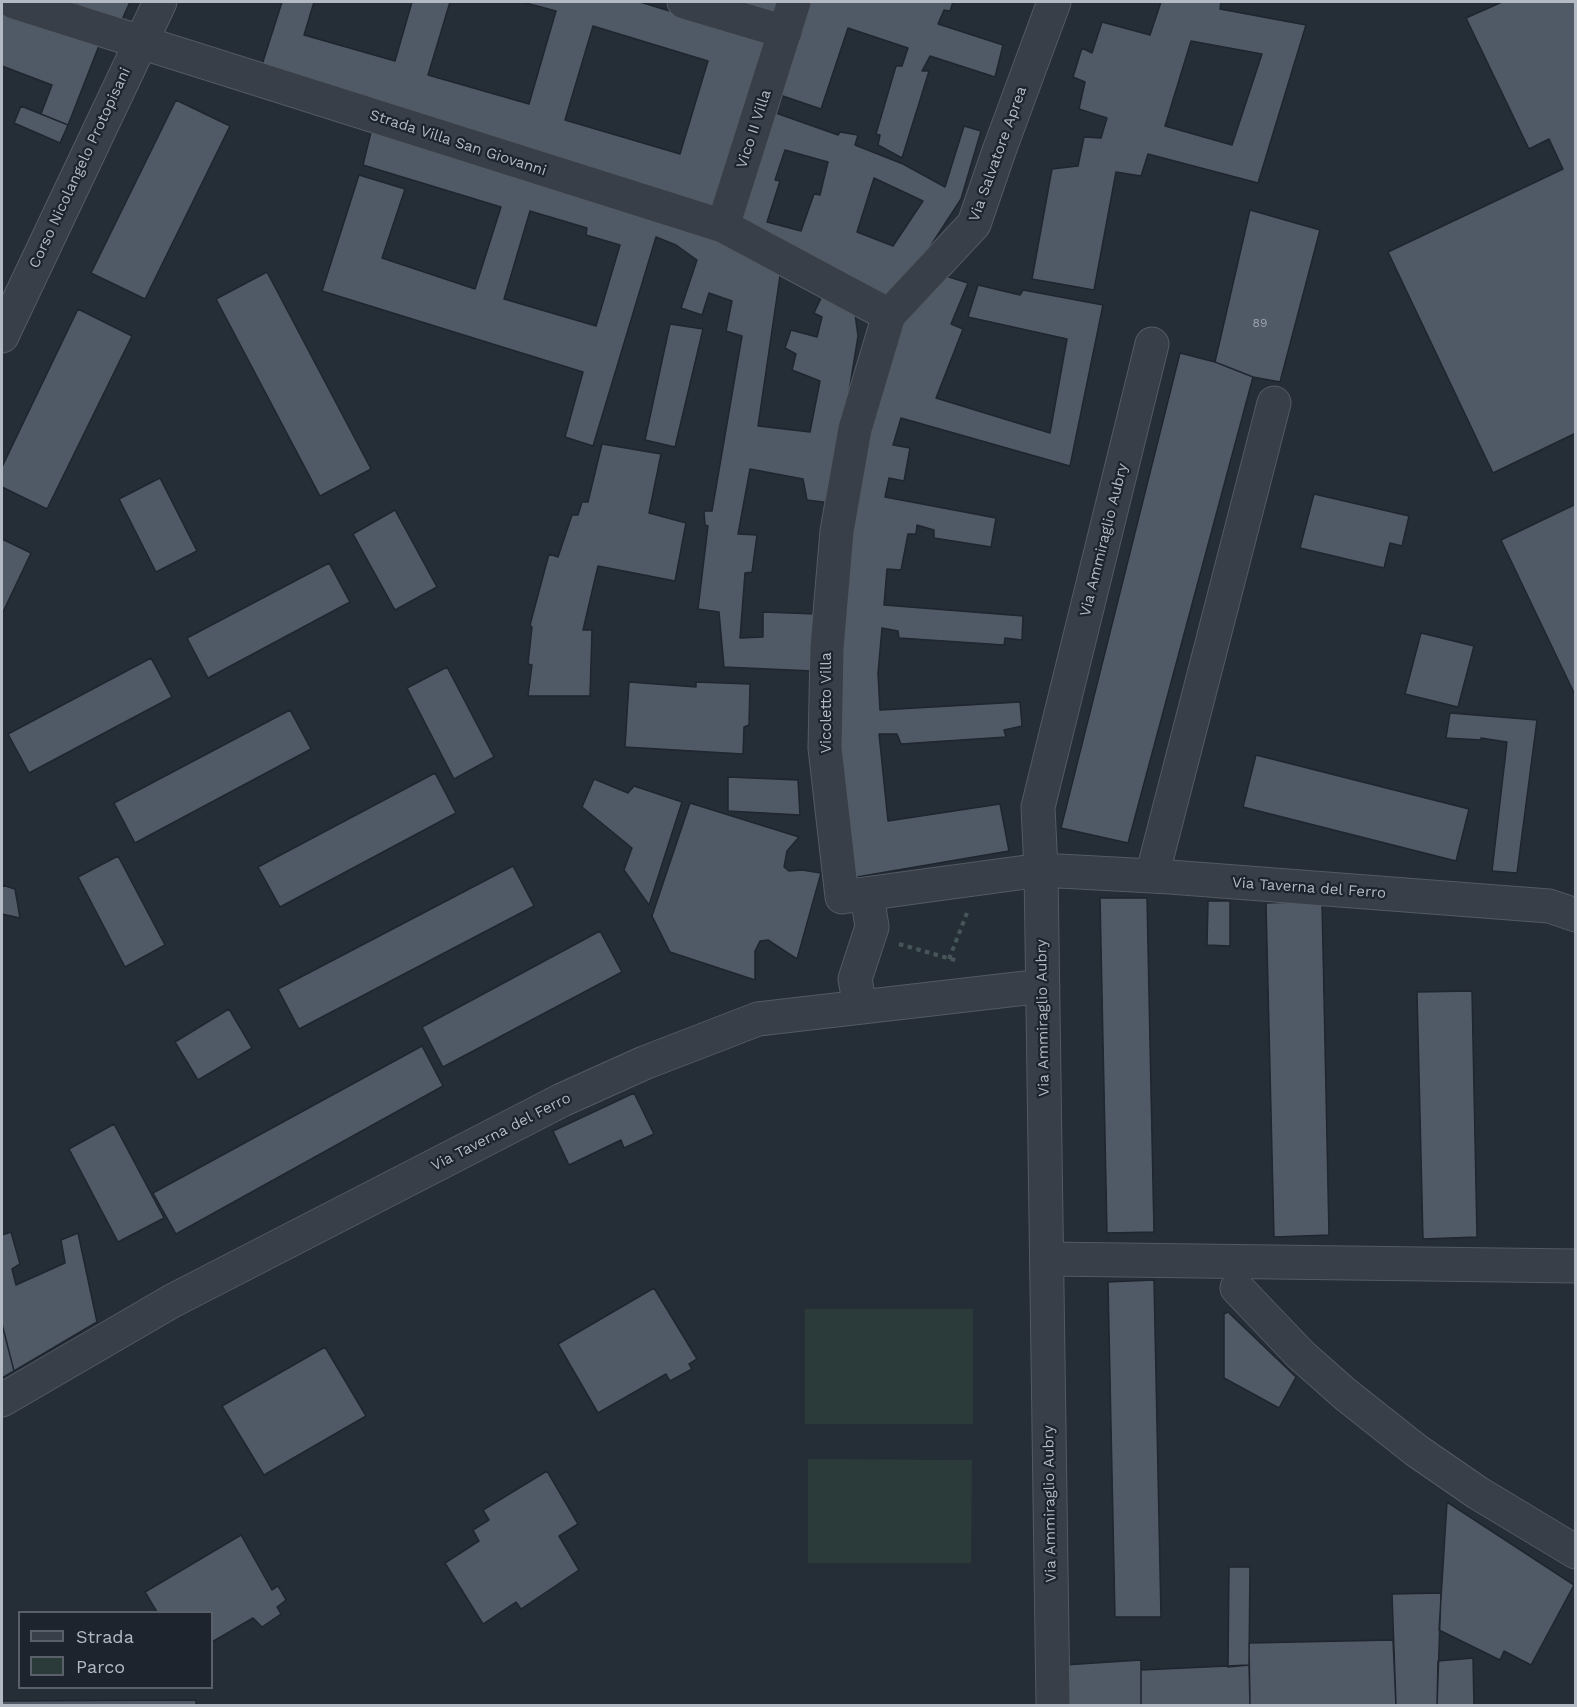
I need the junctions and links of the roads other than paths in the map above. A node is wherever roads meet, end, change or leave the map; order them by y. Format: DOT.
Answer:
graph roads {
  1 [pos="14,2"];
  2 [pos="160,2"];
  3 [pos="684,2"];
  4 [pos="1054,2"];
  5 [pos="789,17"];
  6 [pos="139,42"];
  7 [pos="723,226"];
  8 [pos="889,315"];
  9 [pos="2,336"];
  10 [pos="1152,344"];
  11 [pos="1274,403"];
  12 [pos="1041,870"];
  13 [pos="1152,876"];
  14 [pos="867,894"];
  15 [pos="1575,915"];
  16 [pos="1042,986"];
  17 [pos="860,1006"];
  18 [pos="1047,1259"];
  19 [pos="1575,1266"];
  20 [pos="1237,1288"];
  21 [pos="2,1400"];
  22 [pos="1575,1552"];
  23 [pos="1053,1706"];
  1 -- 6 [label="street, Strada Villa San Giovanni"];
  2 -- 6 [label="street, Corso Nicolangelo Protopisani"];
  3 -- 5 [label="street"];
  4 -- 8 [label="street, Via Salvatore Aprea"];
  5 -- 7 [label="street, Vico II Villa"];
  6 -- 7 [label="street, Strada Villa San Giovanni"];
  6 -- 9 [label="street, Corso Nicolangelo Protopisani"];
  7 -- 8 [label="street, Strada Villa San Giovanni"];
  8 -- 14 [label="street, Vicoletto Villa"];
  10 -- 12 [label="street, Via Ammiraglio Aubry"];
  11 -- 13 [label="street"];
  12 -- 13 [label="street, Via Taverna del Ferro"];
  12 -- 14 [label="street, Vicoletto Villa"];
  12 -- 16 [label="street, Via Ammiraglio Aubry"];
  13 -- 15 [label="street, Via Taverna del Ferro"];
  14 -- 17 [label="street"];
  16 -- 17 [label="street, Via Taverna del Ferro"];
  16 -- 18 [label="street, Via Ammiraglio Aubry"];
  17 -- 21 [label="street, Via Taverna del Ferro"];
  18 -- 19 [label="street"];
  18 -- 23 [label="street, Via Ammiraglio Aubry"];
  20 -- 22 [label="street"];
}
